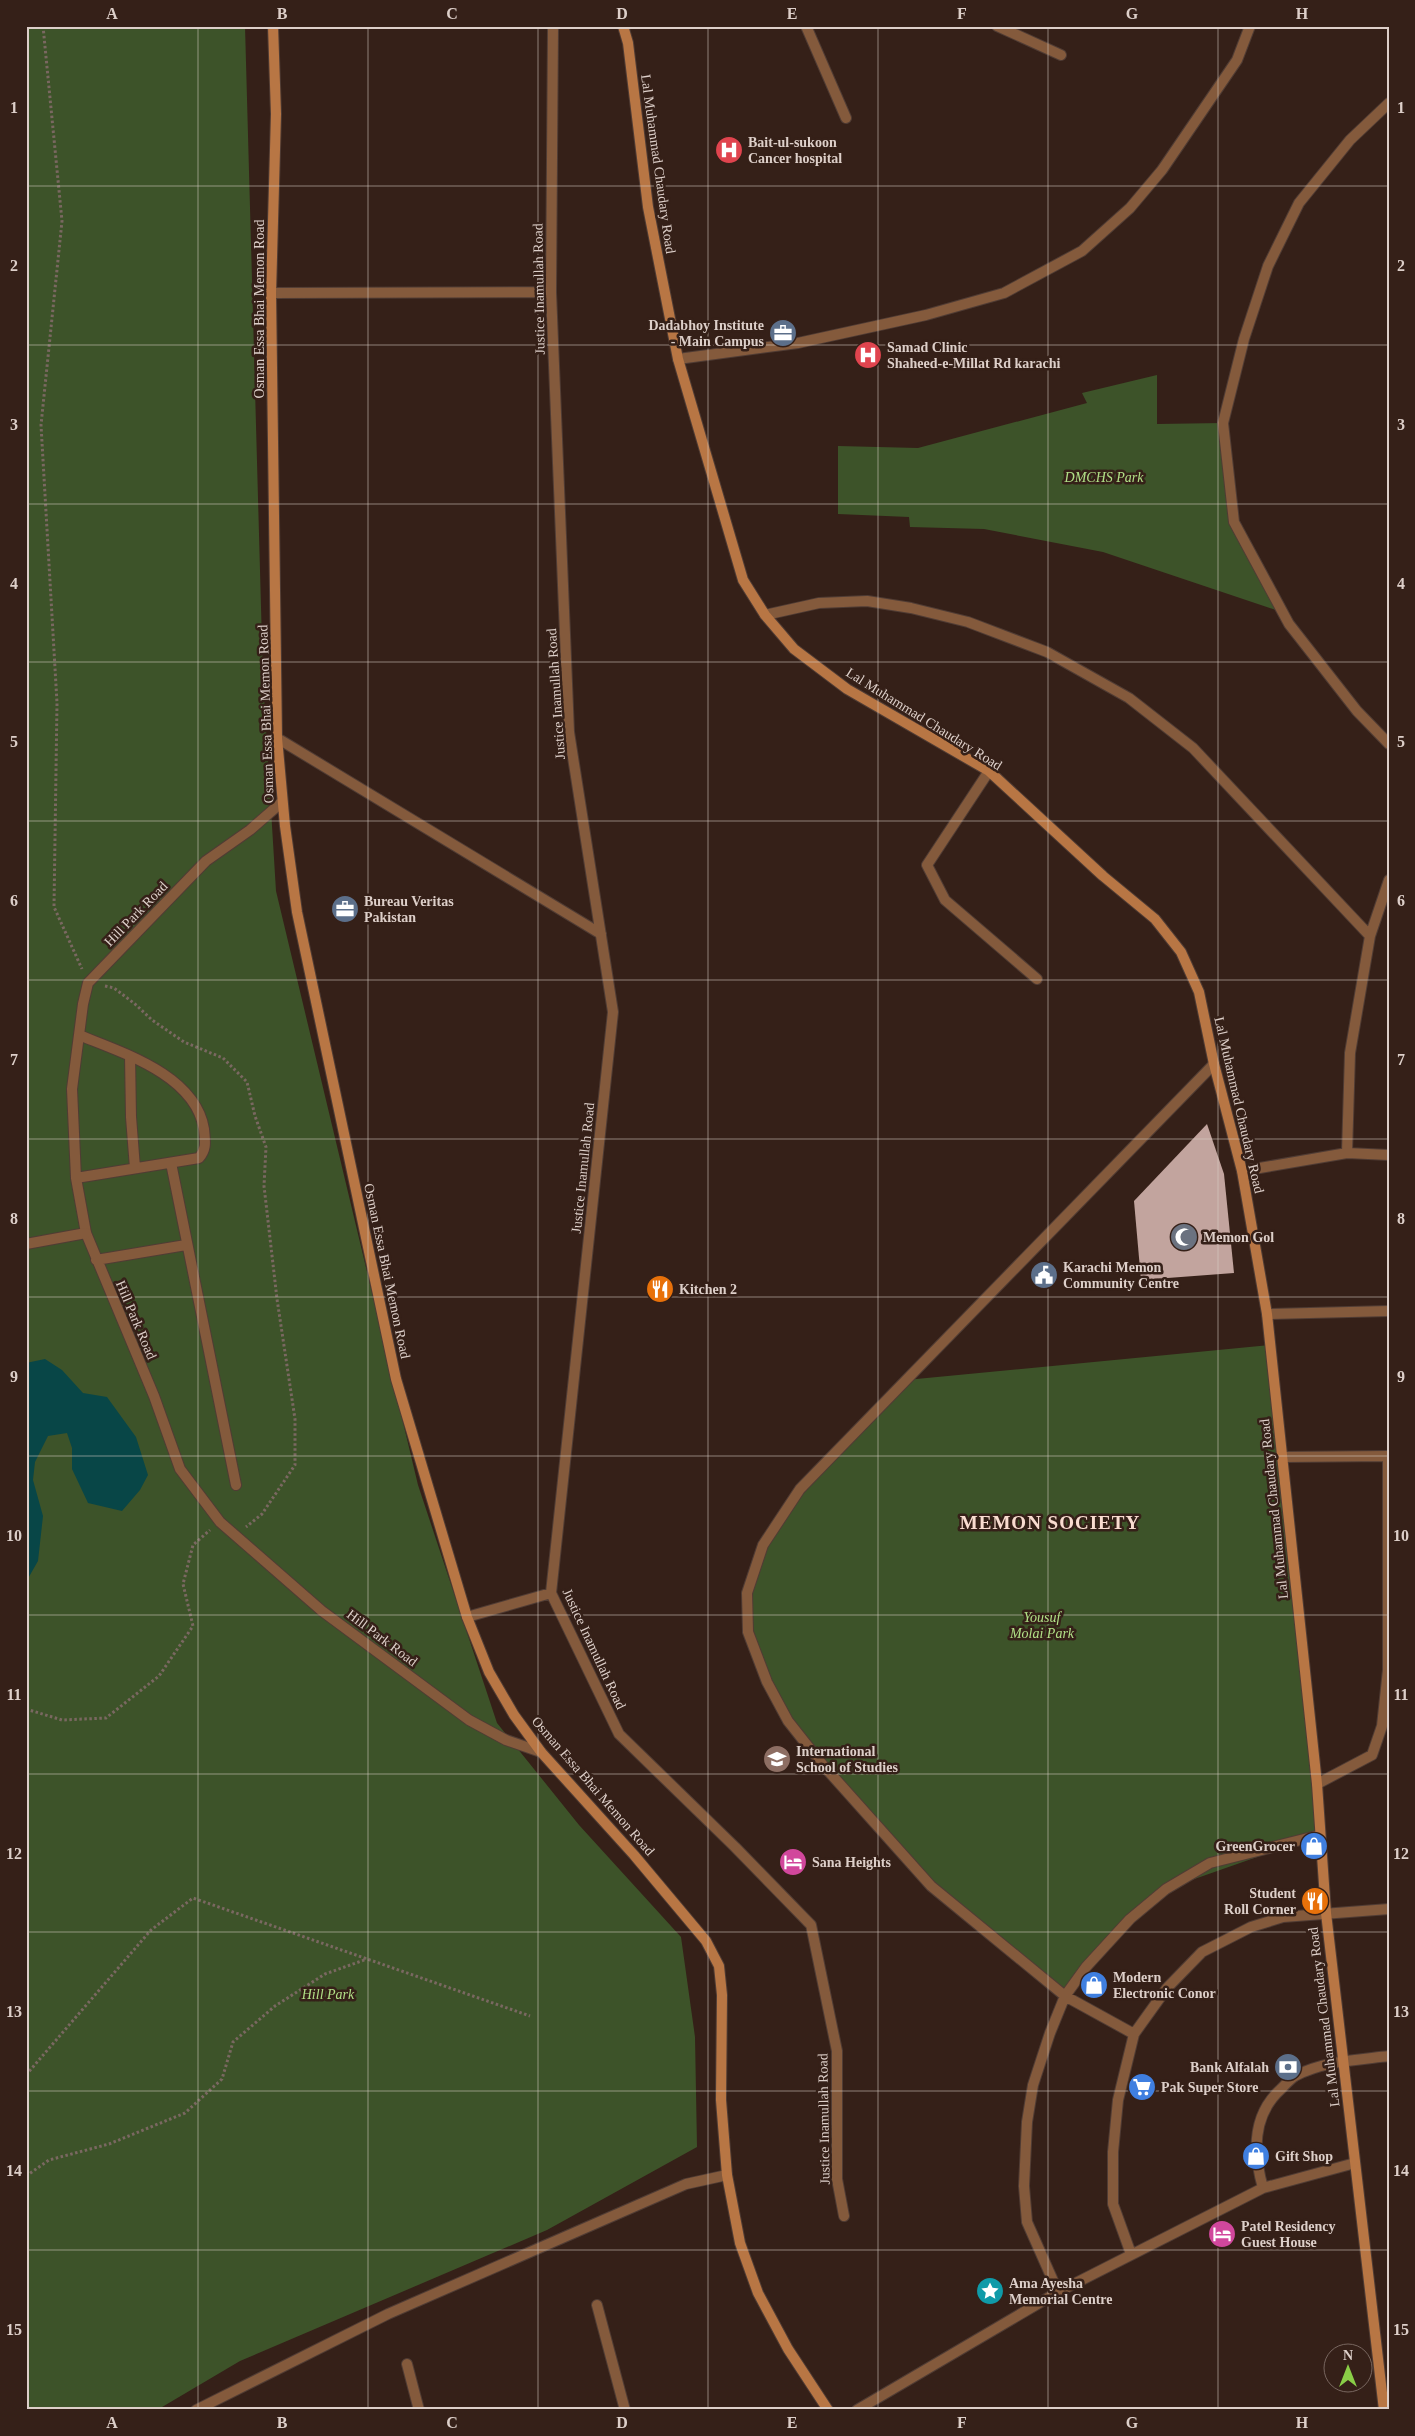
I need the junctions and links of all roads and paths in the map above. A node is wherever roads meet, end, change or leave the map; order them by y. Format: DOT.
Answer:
graph roads {
  1 [pos="43,26"];
  2 [pos="273,26"];
  3 [pos="553,26"];
  4 [pos="623,26"];
  5 [pos="806,26"];
  6 [pos="997,26"];
  7 [pos="1250,26"];
  8 [pos="1061,55"];
  9 [pos="1389,103"];
  10 [pos="846,118"];
  11 [pos="551,292"];
  12 [pos="271,293"];
  13 [pos="678,359"];
  14 [pos="765,615"];
  15 [pos="278,738"];
  16 [pos="1389,744"];
  17 [pos="989,771"];
  18 [pos="282,802"];
  19 [pos="1389,880"];
  20 [pos="602,934"];
  21 [pos="1370,936"];
  22 [pos="1037,979"];
  23 [pos="88,983"];
  24 [pos="79,1035"];
  25 [pos="130,1056"];
  26 [pos="1214,1064"];
  27 [pos="1348,1153"];
  28 [pos="1389,1155"];
  29 [pos="170,1163"];
  30 [pos="135,1168"];
  31 [pos="1242,1171"];
  32 [pos="76,1178"];
  33 [pos="86,1233"];
  34 [pos="26,1244"];
  35 [pos="186,1245"];
  36 [pos="96,1260"];
  37 [pos="1389,1311"];
  38 [pos="1267,1314"];
  39 [pos="1388,1456"];
  40 [pos="1282,1457"];
  41 [pos="236,1485"];
  42 [pos="220,1522"];
  43 [pos="236,1536"];
  44 [pos="551,1593"];
  45 [pos="467,1617"];
  46 [pos="26,1709"];
  47 [pos="541,1752"];
  48 [pos="1316,1784"];
  49 [pos="1320,1835"];
  50 [pos="1389,1909"];
  51 [pos="1326,1913"];
  52 [pos="368,1958"];
  53 [pos="1065,1996"];
  54 [pos="530,2016"];
  55 [pos="1134,2034"];
  56 [pos="1389,2056"];
  57 [pos="1343,2062"];
  58 [pos="26,2075"];
  59 [pos="1354,2163"];
  60 [pos="727,2175"];
  61 [pos="26,2176"];
  62 [pos="1263,2188"];
  63 [pos="844,2216"];
  64 [pos="1131,2254"];
  65 [pos="1058,2292"];
  66 [pos="598,2305"];
  67 [pos="407,2364"];
  68 [pos="196,2410"];
  69 [pos="419,2410"];
  70 [pos="625,2410"];
  71 [pos="828,2410"];
  72 [pos="857,2410"];
  73 [pos="1384,2410"];
  1 -- 23 [label="path"];
  2 -- 12 [label="street, Osman Essa Bhai Memon Road"];
  3 -- 11 [label="street, Justice Inamullah Road"];
  4 -- 13 [label="street, Lal Muhammad Chaudary Road"];
  5 -- 10 [label="street"];
  6 -- 8 [label="street"];
  7 -- 13 [label="street"];
  9 -- 16 [label="street"];
  11 -- 12 [label="street"];
  11 -- 20 [label="street, Justice Inamullah Road"];
  12 -- 15 [label="street, Osman Essa Bhai Memon Road"];
  13 -- 14 [label="street, Lal Muhammad Chaudary Road"];
  14 -- 17 [label="street, Lal Muhammad Chaudary Road"];
  14 -- 21 [label="street"];
  15 -- 18 [label="street, Osman Essa Bhai Memon Road"];
  15 -- 20 [label="street"];
  17 -- 22 [label="street"];
  17 -- 26 [label="street, Lal Muhammad Chaudary Road"];
  18 -- 23 [label="street, Hill Park Road"];
  18 -- 45 [label="street, Osman Essa Bhai Memon Road"];
  19 -- 21 [label="street"];
  20 -- 44 [label="street, Justice Inamullah Road"];
  21 -- 27 [label="street"];
  23 -- 24 [label="street, Hill Park Road"];
  23 -- 43 [label="path"];
  24 -- 25 [label="street"];
  24 -- 32 [label="street, Hill Park Road"];
  25 -- 29 [label="street"];
  25 -- 30 [label="street"];
  26 -- 31 [label="street, Lal Muhammad Chaudary Road"];
  26 -- 53 [label="street"];
  27 -- 28 [label="street"];
  27 -- 31 [label="street"];
  29 -- 30 [label="street"];
  29 -- 35 [label="street"];
  30 -- 32 [label="street"];
  31 -- 38 [label="street, Lal Muhammad Chaudary Road"];
  32 -- 33 [label="street, Hill Park Road"];
  33 -- 34 [label="street"];
  33 -- 36 [label="street, Hill Park Road"];
  35 -- 36 [label="street"];
  35 -- 41 [label="street"];
  36 -- 42 [label="street, Hill Park Road"];
  37 -- 38 [label="street"];
  38 -- 40 [label="street, Lal Muhammad Chaudary Road"];
  39 -- 40 [label="street"];
  39 -- 48 [label="street"];
  40 -- 48 [label="street, Lal Muhammad Chaudary Road"];
  42 -- 43 [label="street, Hill Park Road"];
  42 -- 46 [label="path"];
  43 -- 47 [label="street, Hill Park Road"];
  44 -- 45 [label="street"];
  44 -- 63 [label="street, Justice Inamullah Road"];
  45 -- 47 [label="street, Osman Essa Bhai Memon Road"];
  47 -- 60 [label="street, Osman Essa Bhai Memon Road"];
  48 -- 49 [label="street, Lal Muhammad Chaudary Road"];
  49 -- 51 [label="street, Lal Muhammad Chaudary Road"];
  49 -- 53 [label="street"];
  50 -- 51 [label="street"];
  51 -- 55 [label="street"];
  51 -- 57 [label="street, Lal Muhammad Chaudary Road"];
  52 -- 54 [label="path"];
  52 -- 58 [label="path"];
  52 -- 61 [label="path"];
  53 -- 55 [label="street"];
  53 -- 65 [label="street"];
  55 -- 64 [label="street"];
  56 -- 57 [label="street"];
  57 -- 59 [label="street, Lal Muhammad Chaudary Road"];
  57 -- 62 [label="street"];
  59 -- 62 [label="street"];
  59 -- 73 [label="street, Lal Muhammad Chaudary Road"];
  60 -- 68 [label="street"];
  60 -- 71 [label="street, Osman Essa Bhai Memon Road"];
  62 -- 64 [label="street"];
  64 -- 65 [label="street"];
  65 -- 72 [label="street"];
  66 -- 70 [label="street"];
  67 -- 69 [label="street"];
}
